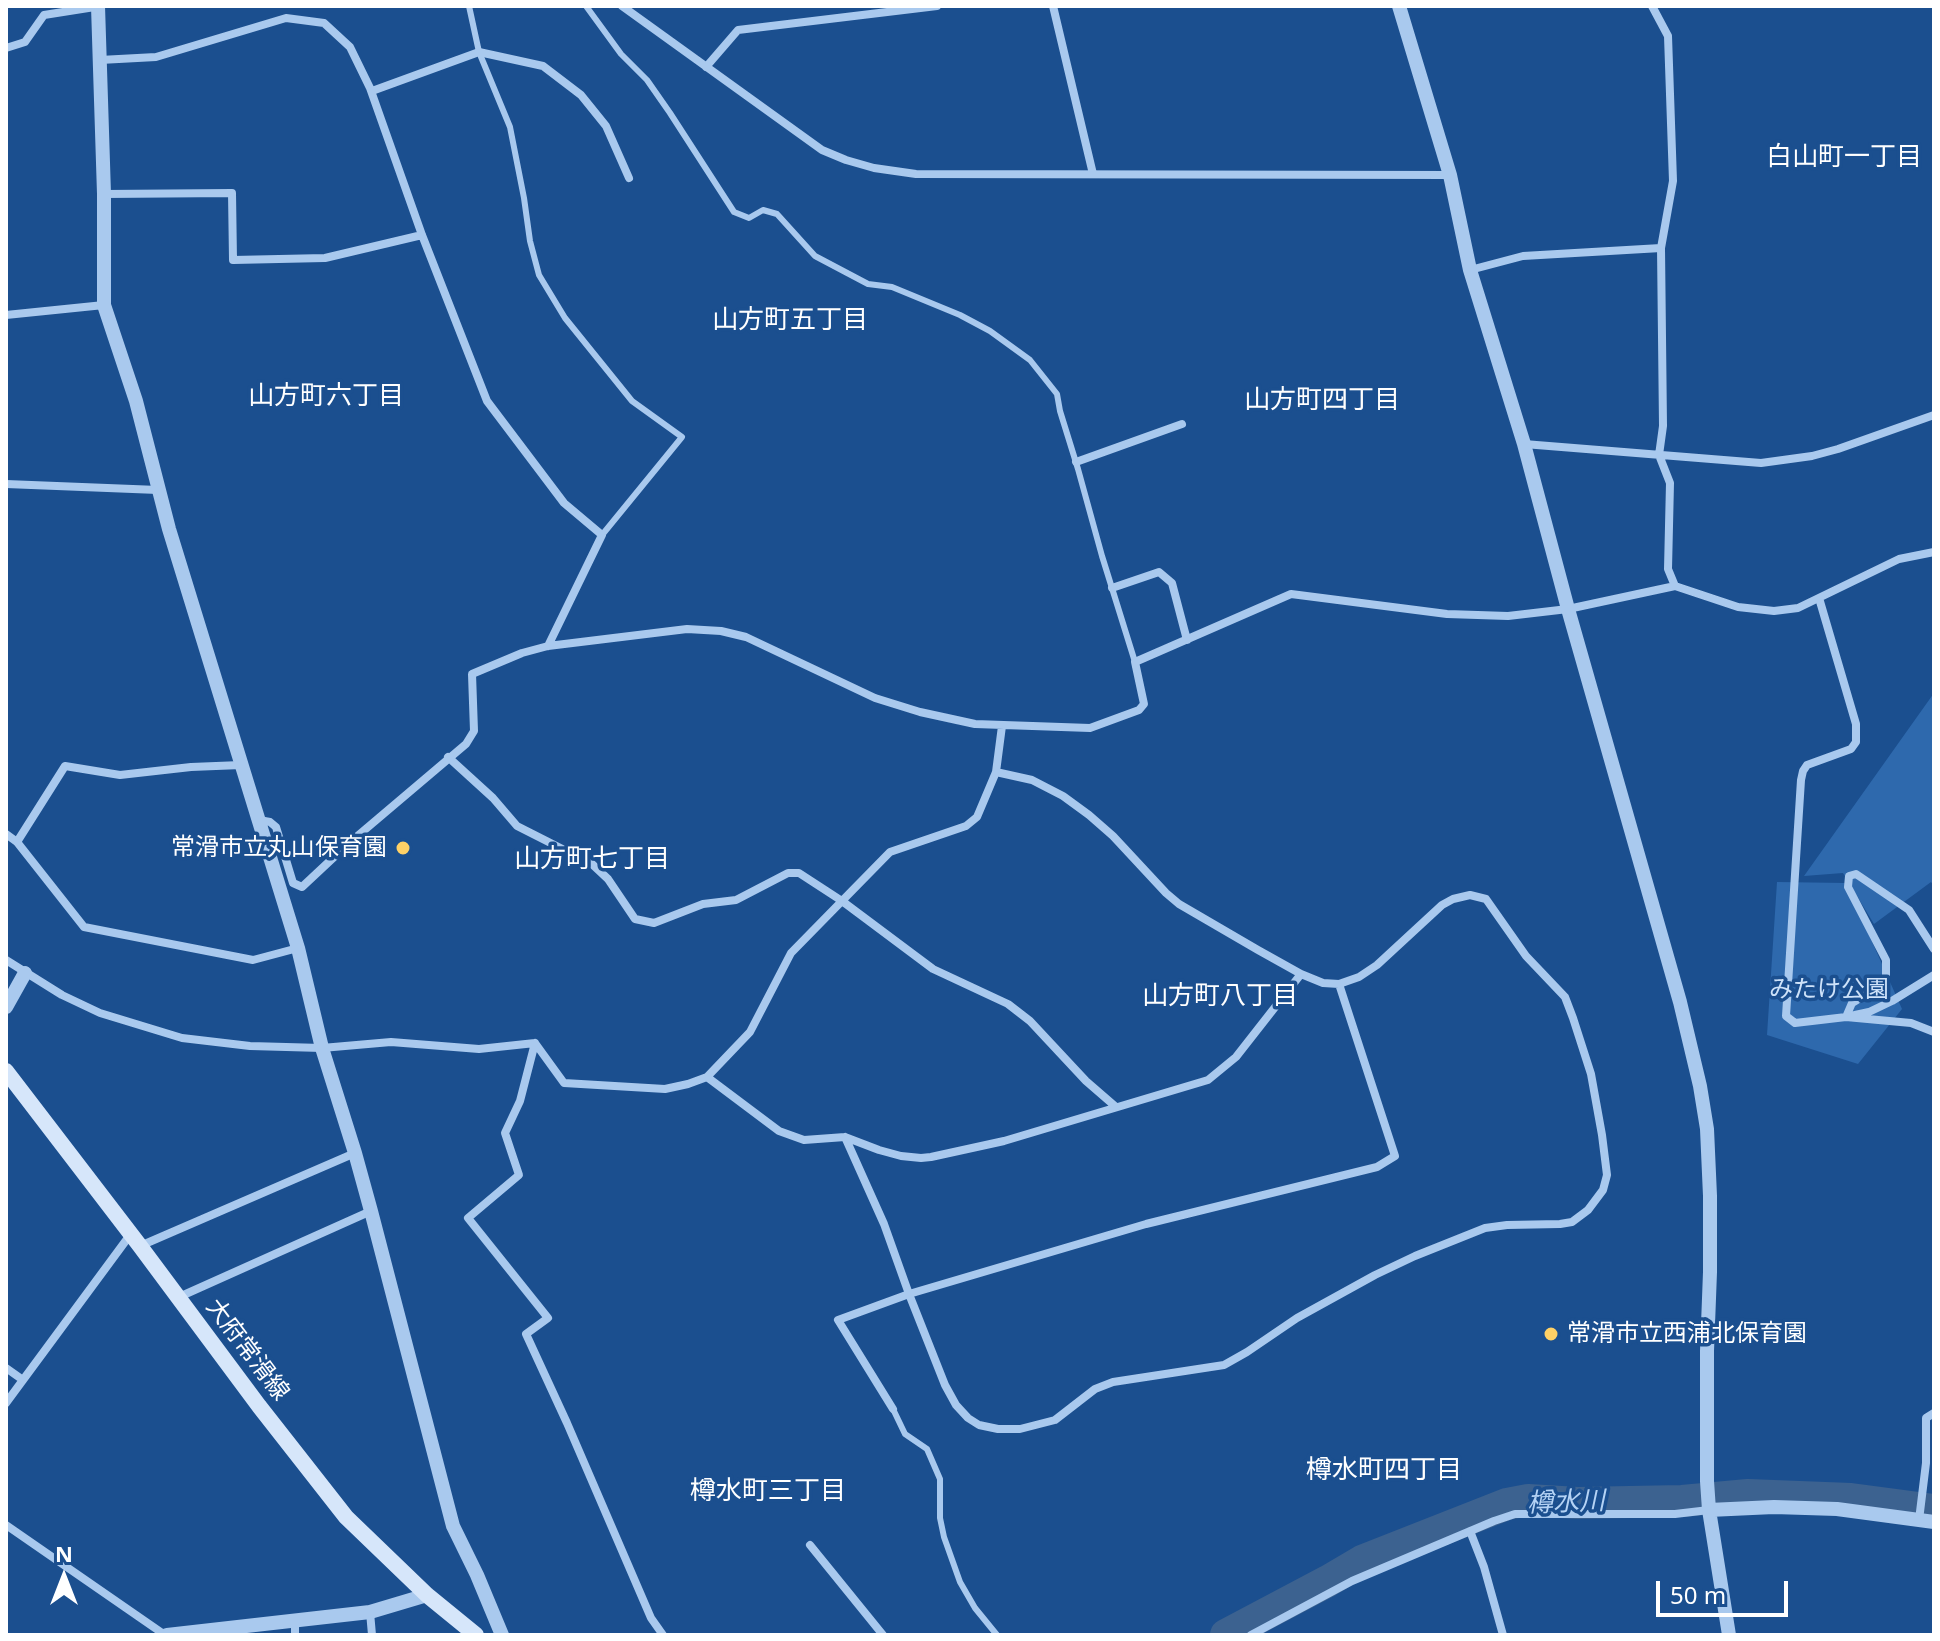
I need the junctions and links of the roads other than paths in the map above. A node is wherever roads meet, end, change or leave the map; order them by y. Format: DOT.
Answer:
graph roads {
  1 [pos="99,6"];
  2 [pos="283,6"];
  3 [pos="469,6"];
  4 [pos="586,6"];
  5 [pos="622,6"];
  6 [pos="937,6"];
  7 [pos="1053,6"];
  8 [pos="1399,6"];
  9 [pos="1652,6"];
  10 [pos="286,18"];
  11 [pos="6,48"];
  12 [pos="479,52"];
  13 [pos="100,60"];
  14 [pos="706,67"];
  15 [pos="372,91"];
  16 [pos="1093,174"];
  17 [pos="1450,175"];
  18 [pos="629,178"];
  19 [pos="104,194"];
  20 [pos="422,235"];
  21 [pos="1661,248"];
  22 [pos="1470,270"];
  23 [pos="104,305"];
  24 [pos="6,315"];
  25 [pos="1934,415"];
  26 [pos="1182,424"];
  27 [pos="1524,444"];
  28 [pos="1659,455"];
  29 [pos="1076,462"];
  30 [pos="6,484"];
  31 [pos="158,490"];
  32 [pos="602,535"];
  33 [pos="1934,552"];
  34 [pos="1675,586"];
  35 [pos="1112,588"];
  36 [pos="1819,598"];
  37 [pos="1568,609"];
  38 [pos="1187,640"];
  39 [pos="548,646"];
  40 [pos="1135,662"];
  41 [pos="1002,726"];
  42 [pos="448,757"];
  43 [pos="241,765"];
  44 [pos="996,772"];
  45 [pos="259,820"];
  46 [pos="6,834"];
  47 [pos="17,842"];
  48 [pos="842,901"];
  49 [pos="298,948"];
  50 [pos="1934,949"];
  51 [pos="6,960"];
  52 [pos="25,973"];
  53 [pos="1301,974"];
  54 [pos="1934,975"];
  55 [pos="1339,984"];
  56 [pos="6,1007"];
  57 [pos="1846,1017"];
  58 [pos="1934,1032"];
  59 [pos="535,1043"];
  60 [pos="322,1048"];
  61 [pos="6,1071"];
  62 [pos="707,1077"];
  63 [pos="1116,1107"];
  64 [pos="845,1137"];
  65 [pos="355,1153"];
  66 [pos="371,1211"];
  67 [pos="135,1240"];
  68 [pos="909,1294"];
  69 [pos="178,1297"];
  70 [pos="6,1368"];
  71 [pos="23,1380"];
  72 [pos="6,1403"];
  73 [pos="893,1409"];
  74 [pos="1934,1413"];
  75 [pos="1709,1509"];
  76 [pos="1924,1520"];
  77 [pos="6,1525"];
  78 [pos="1470,1531"];
  79 [pos="810,1545"];
  80 [pos="427,1595"];
  81 [pos="370,1612"];
  82 [pos="295,1628"];
  83 [pos="166,1635"];
  84 [pos="372,1635"];
  85 [pos="476,1635"];
  86 [pos="502,1635"];
  87 [pos="663,1635"];
  88 [pos="883,1635"];
  89 [pos="997,1635"];
  90 [pos="1251,1635"];
  91 [pos="1503,1635"];
  92 [pos="1729,1635"];
  1 -- 11 [label="street"];
  1 -- 13 [label="street"];
  2 -- 10 [label="street"];
  3 -- 12 [label="lane"];
  4 -- 29 [label="lane"];
  5 -- 14 [label="street"];
  6 -- 14 [label="street"];
  7 -- 16 [label="street"];
  8 -- 17 [label="street"];
  9 -- 21 [label="street"];
  10 -- 13 [label="street"];
  10 -- 15 [label="street"];
  12 -- 15 [label="street"];
  12 -- 18 [label="street"];
  12 -- 32 [label="lane"];
  13 -- 19 [label="street"];
  14 -- 16 [label="street"];
  15 -- 20 [label="street"];
  16 -- 17 [label="street"];
  17 -- 22 [label="street"];
  19 -- 20 [label="street"];
  19 -- 23 [label="street"];
  20 -- 32 [label="street"];
  21 -- 22 [label="street"];
  21 -- 28 [label="street"];
  22 -- 27 [label="street"];
  23 -- 24 [label="street"];
  23 -- 31 [label="street"];
  25 -- 28 [label="street"];
  26 -- 29 [label="street"];
  27 -- 28 [label="street"];
  27 -- 37 [label="street"];
  28 -- 34 [label="street"];
  29 -- 35 [label="lane"];
  30 -- 31 [label="street"];
  31 -- 43 [label="street"];
  32 -- 39 [label="street"];
  33 -- 36 [label="street"];
  34 -- 36 [label="street"];
  34 -- 37 [label="street"];
  35 -- 38 [label="street"];
  35 -- 40 [label="lane"];
  36 -- 57 [label="street"];
  37 -- 38 [label="street"];
  37 -- 75 [label="street"];
  38 -- 40 [label="street"];
  39 -- 41 [label="street"];
  39 -- 42 [label="street"];
  40 -- 41 [label="street"];
  41 -- 44 [label="street"];
  42 -- 45 [label="street"];
  42 -- 48 [label="street"];
  43 -- 45 [label="street"];
  43 -- 47 [label="street"];
  44 -- 48 [label="street"];
  44 -- 53 [label="street"];
  45 -- 49 [label="street"];
  46 -- 47 [label="street"];
  47 -- 49 [label="street"];
  48 -- 62 [label="street"];
  48 -- 63 [label="street"];
  49 -- 60 [label="street"];
  50 -- 57 [label="street"];
  51 -- 52 [label="street"];
  52 -- 56 [label="street"];
  52 -- 60 [label="street"];
  53 -- 55 [label="street"];
  53 -- 63 [label="street"];
  54 -- 57 [label="street"];
  55 -- 68 [label="street"];
  55 -- 68 [label="street"];
  57 -- 58 [label="street"];
  59 -- 60 [label="street"];
  59 -- 62 [label="street"];
  59 -- 87 [label="street"];
  60 -- 65 [label="street"];
  61 -- 67 [label="main road, 大府常滑線"];
  62 -- 64 [label="street"];
  63 -- 64 [label="street"];
  64 -- 68 [label="street"];
  65 -- 66 [label="street"];
  65 -- 67 [label="street"];
  66 -- 69 [label="street"];
  66 -- 86 [label="street"];
  67 -- 69 [label="main road, 大府常滑線"];
  67 -- 71 [label="street"];
  68 -- 73 [label="street"];
  69 -- 80 [label="main road, 大府常滑線"];
  70 -- 71 [label="street"];
  71 -- 72 [label="street"];
  73 -- 89 [label="lane"];
  74 -- 76 [label="street"];
  75 -- 76 [label="street"];
  75 -- 78 [label="street"];
  75 -- 92 [label="street"];
  77 -- 83 [label="street"];
  78 -- 90 [label="street"];
  78 -- 91 [label="street"];
  79 -- 88 [label="street"];
  80 -- 81 [label="street"];
  80 -- 85 [label="main road, 大府常滑線"];
  81 -- 82 [label="street"];
  81 -- 84 [label="street"];
  82 -- 83 [label="street"];
}
